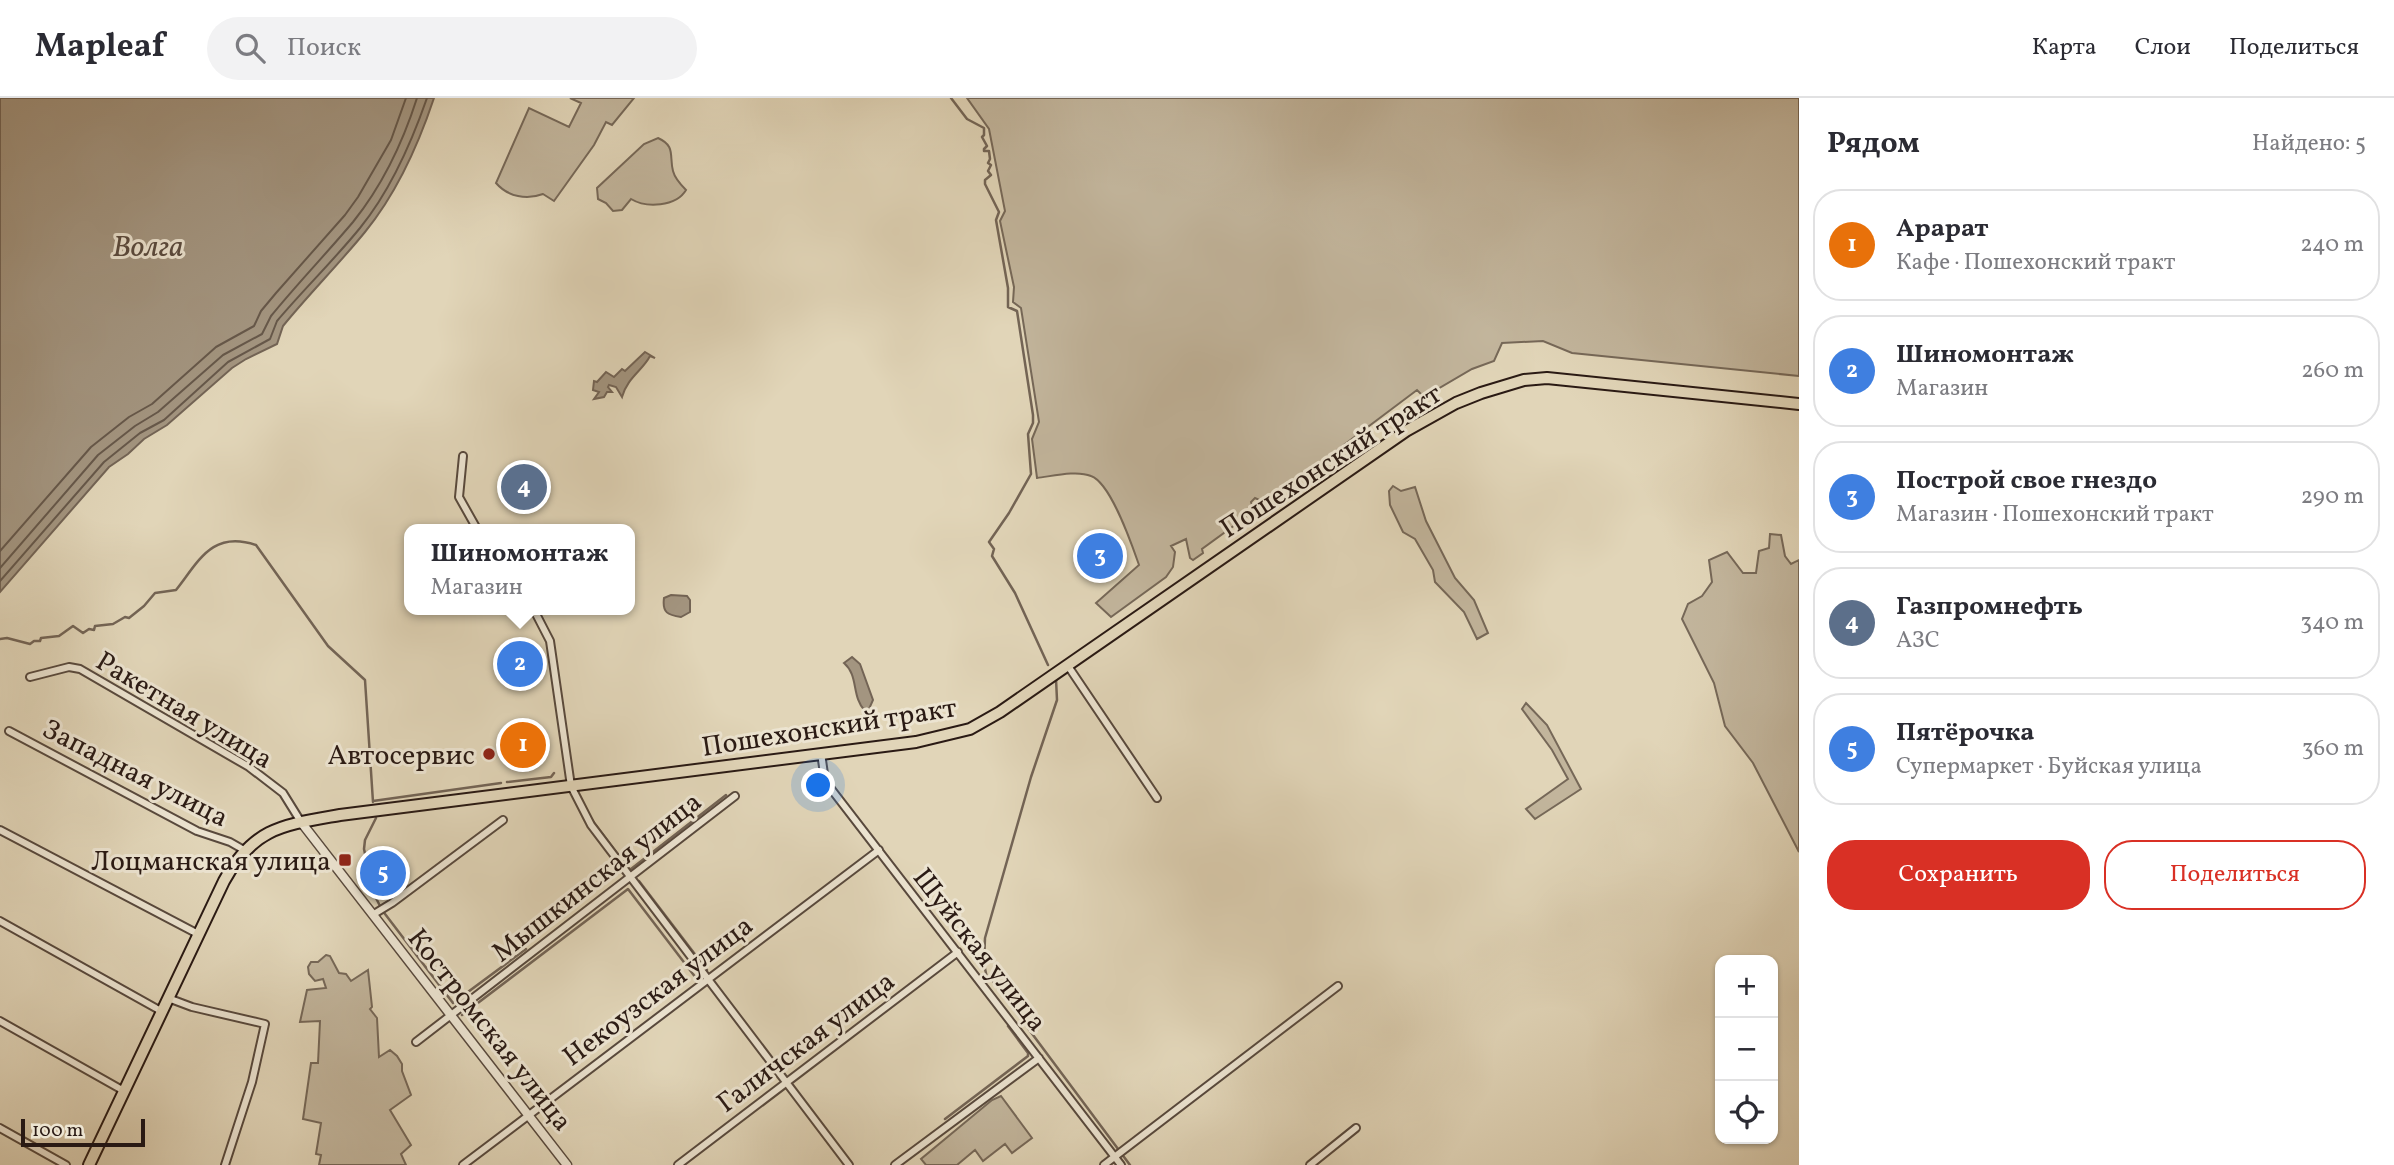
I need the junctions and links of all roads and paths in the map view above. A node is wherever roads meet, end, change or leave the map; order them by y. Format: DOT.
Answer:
graph roads {
  1 [pos="1799,404"];
  2 [pos="463,456"];
  3 [pos="474,524"];
  4 [pos="537,615"];
  5 [pos="1068,666"];
  6 [pos="30,677"];
  7 [pos="9,731"];
  8 [pos="821,753"];
  9 [pos="571,786"];
  10 [pos="735,796"];
  11 [pos="1157,798"];
  12 [pos="503,820"];
  13 [pos="301,822"];
  14 [pos="0,830"];
  15 [pos="244,850"];
  16 [pos="879,850"];
  17 [pos="630,877"];
  18 [pos="374,914"];
  19 [pos="0,921"];
  20 [pos="198,934"];
  21 [pos="958,952"];
  22 [pos="706,979"];
  23 [pos="1338,986"];
  24 [pos="168,998"];
  25 [pos="161,1012"];
  26 [pos="451,1015"];
  27 [pos="0,1021"];
  28 [pos="416,1042"];
  29 [pos="1039,1058"];
  30 [pos="785,1081"];
  31 [pos="124,1091"];
  32 [pos="528,1115"];
  33 [pos="0,1128"];
  34 [pos="1356,1128"];
  35 [pos="1119,1154"];
  36 [pos="66,1165"];
  37 [pos="89,1165"];
  38 [pos="225,1165"];
  39 [pos="463,1165"];
  40 [pos="567,1165"];
  41 [pos="678,1165"];
  42 [pos="849,1165"];
  43 [pos="895,1165"];
  44 [pos="1104,1165"];
  45 [pos="1121,1165"];
  46 [pos="1310,1165"];
  1 -- 5 [label="main road, Пошехонский тракт"];
  2 -- 3 [label="street"];
  4 -- 9 [label="street"];
  5 -- 8 [label="main road, Пошехонский тракт"];
  5 -- 11 [label="street"];
  6 -- 13 [label="street, Ракетная улица"];
  7 -- 15 [label="street, Западная улица"];
  8 -- 9 [label="main road, Пошехонский тракт"];
  8 -- 16 [label="street, Шуйская улица"];
  9 -- 13 [label="main road, Пошехонский тракт"];
  9 -- 17 [label="street"];
  10 -- 17 [label="street, Мышкинская улица"];
  12 -- 18 [label="street"];
  13 -- 15 [label="main road, Пошехонский тракт"];
  13 -- 18 [label="street, Костромская улица"];
  14 -- 20 [label="street"];
  15 -- 20 [label="main road"];
  16 -- 21 [label="street, Шуйская улица"];
  16 -- 22 [label="street, Некоузская улица"];
  17 -- 22 [label="street"];
  17 -- 26 [label="street, Мышкинская улица"];
  18 -- 26 [label="street, Костромская улица"];
  19 -- 25 [label="street"];
  20 -- 24 [label="main road"];
  21 -- 29 [label="street, Шуйская улица"];
  21 -- 30 [label="street, Галичская улица"];
  22 -- 30 [label="street"];
  22 -- 32 [label="street, Некоузская улица"];
  23 -- 35 [label="street"];
  24 -- 25 [label="main road"];
  24 -- 38 [label="street"];
  25 -- 31 [label="main road"];
  26 -- 28 [label="street, Мышкинская улица"];
  26 -- 32 [label="street, Костромская улица"];
  27 -- 31 [label="street"];
  29 -- 35 [label="street, Шуйская улица"];
  29 -- 43 [label="street"];
  30 -- 41 [label="street, Галичская улица"];
  30 -- 42 [label="street"];
  31 -- 37 [label="main road"];
  32 -- 39 [label="street, Некоузская улица"];
  32 -- 40 [label="street, Костромская улица"];
  33 -- 36 [label="street"];
  34 -- 46 [label="street"];
  35 -- 44 [label="street"];
  35 -- 45 [label="street, Шуйская улица"];
}
